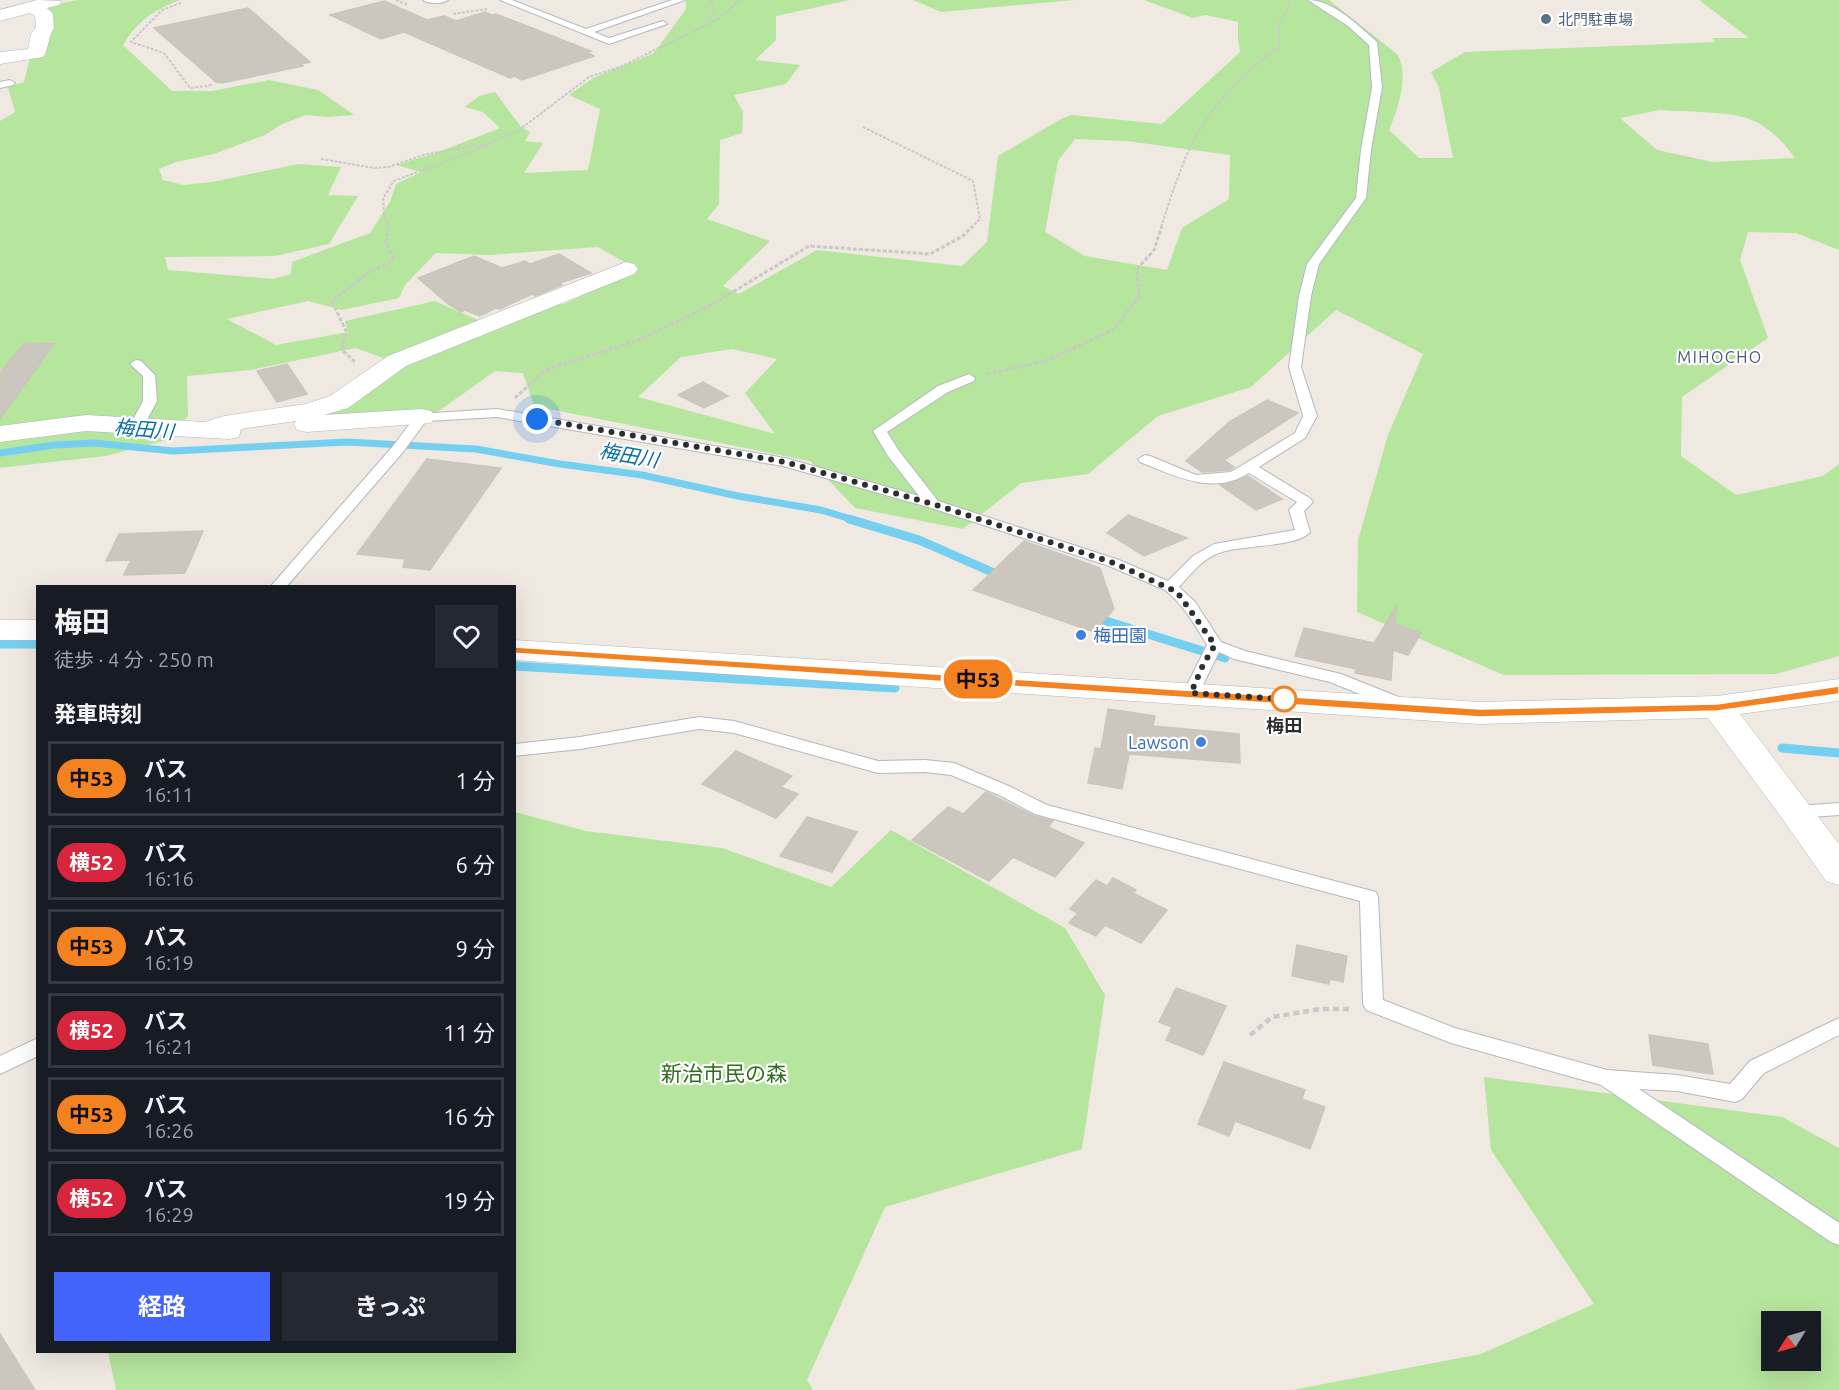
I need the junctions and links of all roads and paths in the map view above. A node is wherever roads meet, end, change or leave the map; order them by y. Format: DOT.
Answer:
graph roads {
  1 [pos="58,0"];
  2 [pos="396,0"];
  3 [pos="427,0"];
  4 [pos="444,0"];
  5 [pos="504,0"];
  6 [pos="681,0"];
  7 [pos="711,0"];
  8 [pos="740,0"];
  9 [pos="1289,0"];
  10 [pos="1312,0"];
  11 [pos="181,3"];
  12 [pos="32,7"];
  13 [pos="416,8"];
  14 [pos="490,9"];
  15 [pos="447,13"];
  16 [pos="0,16"];
  17 [pos="663,24"];
  18 [pos="704,24"];
  19 [pos="586,32"];
  20 [pos="0,58"];
  21 [pos="212,85"];
  22 [pos="863,127"];
  23 [pos="493,143"];
  24 [pos="321,159"];
  25 [pos="626,269"];
  26 [pos="357,363"];
  27 [pos="136,364"];
  28 [pos="969,378"];
  29 [pos="505,414"];
  30 [pos="417,425"];
  31 [pos="136,427"];
  32 [pos="207,430"];
  33 [pos="0,434"];
  34 [pos="1145,459"];
  35 [pos="1249,467"];
  36 [pos="933,504"];
  37 [pos="280,585"];
  38 [pos="1170,587"];
  39 [pos="0,630"];
  40 [pos="36,630"];
  41 [pos="1215,646"];
  42 [pos="516,650"];
  43 [pos="1197,679"];
  44 [pos="1839,690"];
  45 [pos="1717,707"];
  46 [pos="1412,708"];
  47 [pos="516,750"];
  48 [pos="1839,809"];
  49 [pos="1797,812"];
  50 [pos="1839,872"];
  51 [pos="1373,1005"];
  52 [pos="1839,1026"];
  53 [pos="1250,1035"];
  54 [pos="36,1047"];
  55 [pos="0,1066"];
  56 [pos="1607,1078"];
  57 [pos="1839,1235"];
  1 -- 12 [label="street"];
  2 -- 13 [label="path"];
  3 -- 4 [label="lane"];
  5 -- 19 [label="lane"];
  6 -- 19 [label="lane"];
  7 -- 18 [label="path"];
  8 -- 18 [label="path"];
  9 -- 28 [label="path"];
  10 -- 35 [label="lane"];
  11 -- 21 [label="path"];
  12 -- 16 [label="street"];
  12 -- 20 [label="street"];
  14 -- 15 [label="path"];
  17 -- 19 [label="lane"];
  18 -- 23 [label="path"];
  22 -- 29 [label="path"];
  23 -- 24 [label="path"];
  23 -- 26 [label="path"];
  25 -- 32 [label="street"];
  27 -- 31 [label="lane"];
  28 -- 36 [label="lane"];
  29 -- 30 [label="lane"];
  29 -- 36 [label="lane"];
  30 -- 32 [label="street"];
  30 -- 37 [label="lane"];
  31 -- 32 [label="street"];
  31 -- 33 [label="street"];
  34 -- 35 [label="lane"];
  35 -- 38 [label="lane"];
  36 -- 38 [label="lane"];
  38 -- 41 [label="lane"];
  39 -- 40 [label="street"];
  41 -- 43 [label="lane"];
  41 -- 46 [label="lane"];
  42 -- 43 [label="street"];
  43 -- 46 [label="street"];
  44 -- 45 [label="street"];
  45 -- 46 [label="street"];
  45 -- 49 [label="street"];
  47 -- 51 [label="lane"];
  48 -- 49 [label="lane"];
  49 -- 50 [label="street"];
  51 -- 53 [label="path"];
  51 -- 56 [label="lane"];
  52 -- 56 [label="lane"];
  54 -- 55 [label="lane"];
  56 -- 57 [label="lane"];
}
